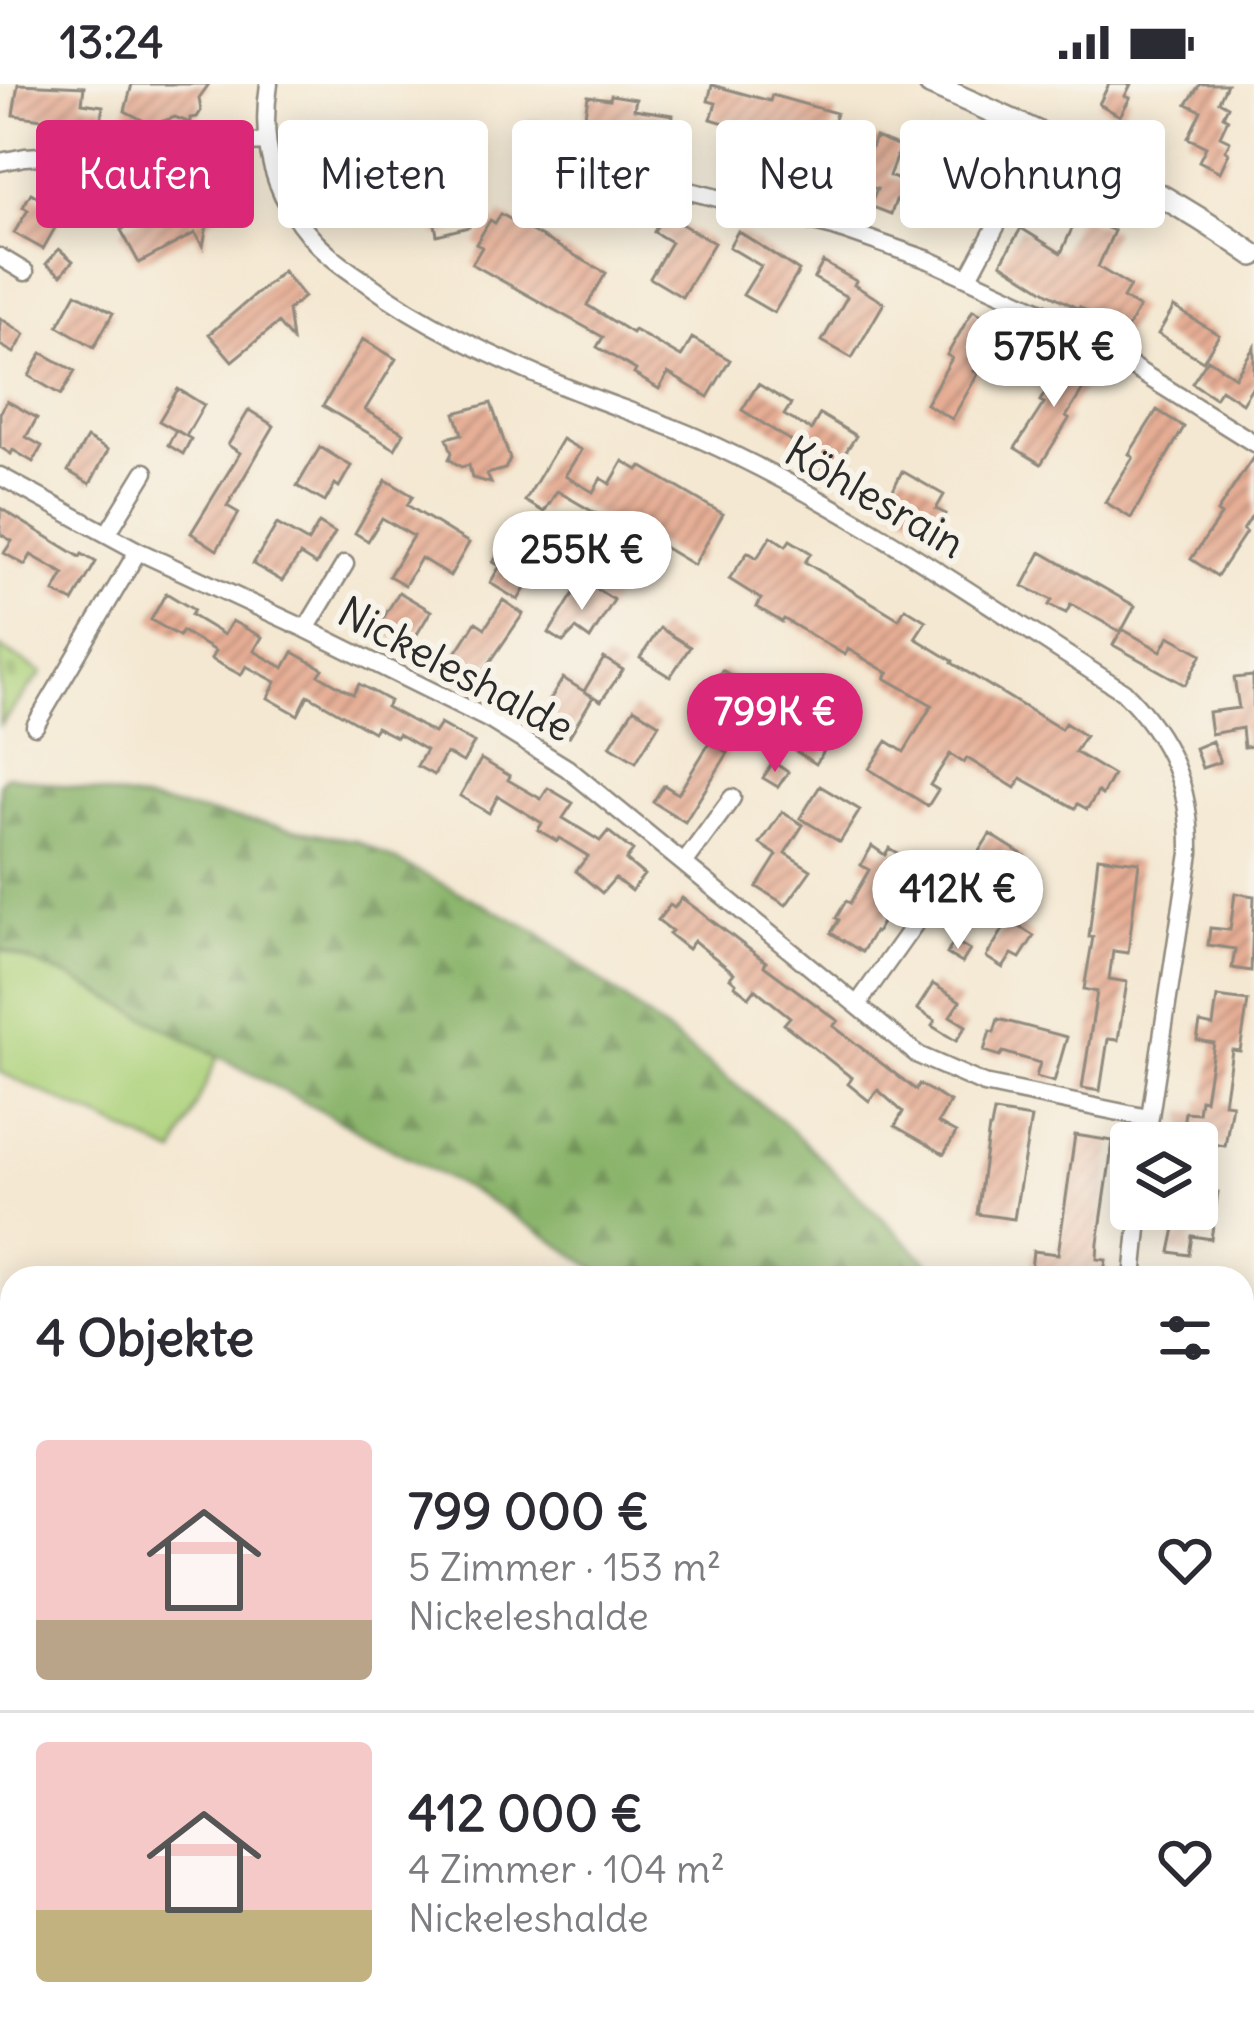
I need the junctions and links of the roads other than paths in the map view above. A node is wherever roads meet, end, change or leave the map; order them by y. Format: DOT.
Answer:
graph roads {
  1 [pos="269,84"];
  2 [pos="930,84"];
  3 [pos="1013,120"];
  4 [pos="265,142"];
  5 [pos="0,162"];
  6 [pos="692,191"];
  7 [pos="1165,198"];
  8 [pos="995,228"];
  9 [pos="1254,255"];
  10 [pos="0,256"];
  11 [pos="25,272"];
  12 [pos="969,277"];
  13 [pos="1254,443"];
  14 [pos="145,472"];
  15 [pos="0,476"];
  16 [pos="107,534"];
  17 [pos="139,551"];
  18 [pos="346,564"];
  19 [pos="306,628"];
  20 [pos="34,726"];
  21 [pos="732,798"];
  22 [pos="685,862"];
  23 [pos="923,912"];
  24 [pos="857,1005"];
  25 [pos="1148,1118"];
  26 [pos="1148,1122"];
  27 [pos="1138,1230"];
  28 [pos="1134,1266"];
  1 -- 4 [label="street, Köhlesrain"];
  2 -- 3 [label="street"];
  4 -- 5 [label="street"];
  4 -- 25 [label="street, Köhlesrain"];
  6 -- 12 [label="street"];
  7 -- 9 [label="street"];
  8 -- 12 [label="street"];
  10 -- 11 [label="street"];
  12 -- 13 [label="street"];
  14 -- 16 [label="street"];
  15 -- 16 [label="street, Nickeleshalde"];
  16 -- 17 [label="street, Nickeleshalde"];
  17 -- 19 [label="street, Nickeleshalde"];
  17 -- 20 [label="street"];
  18 -- 19 [label="street, Nickeleshalde"];
  19 -- 22 [label="street, Nickeleshalde"];
  21 -- 22 [label="street"];
  22 -- 24 [label="street, Nickeleshalde"];
  23 -- 24 [label="street"];
  24 -- 25 [label="street, Nickeleshalde"];
  25 -- 26 [label="street, Köhlesrain"];
  27 -- 28 [label="street"];
}
